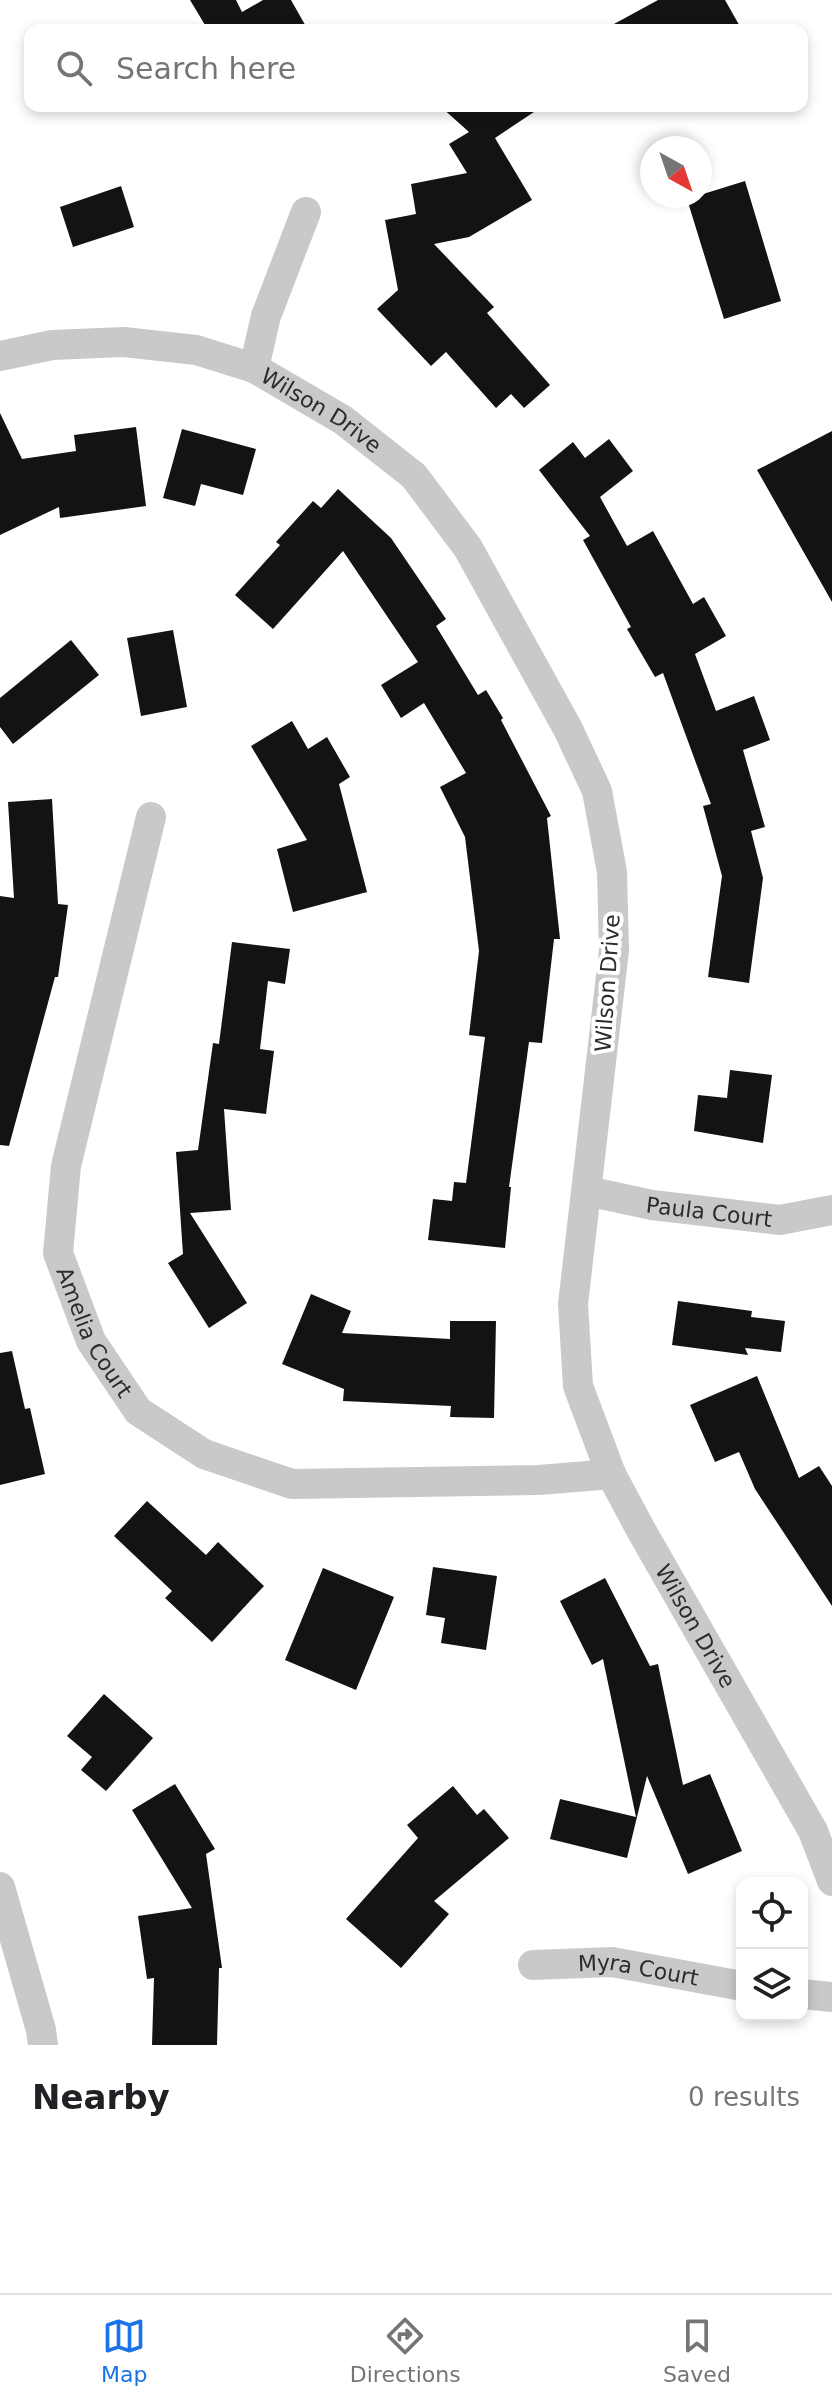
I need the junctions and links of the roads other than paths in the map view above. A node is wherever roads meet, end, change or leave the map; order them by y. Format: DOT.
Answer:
graph roads {
  1 [pos="306,212"];
  2 [pos="0,356"];
  3 [pos="254,368"];
  4 [pos="151,817"];
  5 [pos="587,1191"];
  6 [pos="832,1210"];
  7 [pos="611,1474"];
  8 [pos="832,1881"];
  9 [pos="0,1887"];
  10 [pos="533,1965"];
  11 [pos="736,1985"];
  12 [pos="808,1995"];
  13 [pos="832,1997"];
  14 [pos="43,2045"];
  1 -- 3 [label="street"];
  2 -- 3 [label="street, Wilson Drive"];
  3 -- 5 [label="street, Wilson Drive"];
  4 -- 7 [label="street, Amelia Court"];
  5 -- 6 [label="street, Paula Court"];
  5 -- 7 [label="street, Wilson Drive"];
  7 -- 8 [label="street, Wilson Drive"];
  9 -- 14 [label="street"];
  10 -- 11 [label="street, Myra Court"];
  12 -- 13 [label="street"];
}
